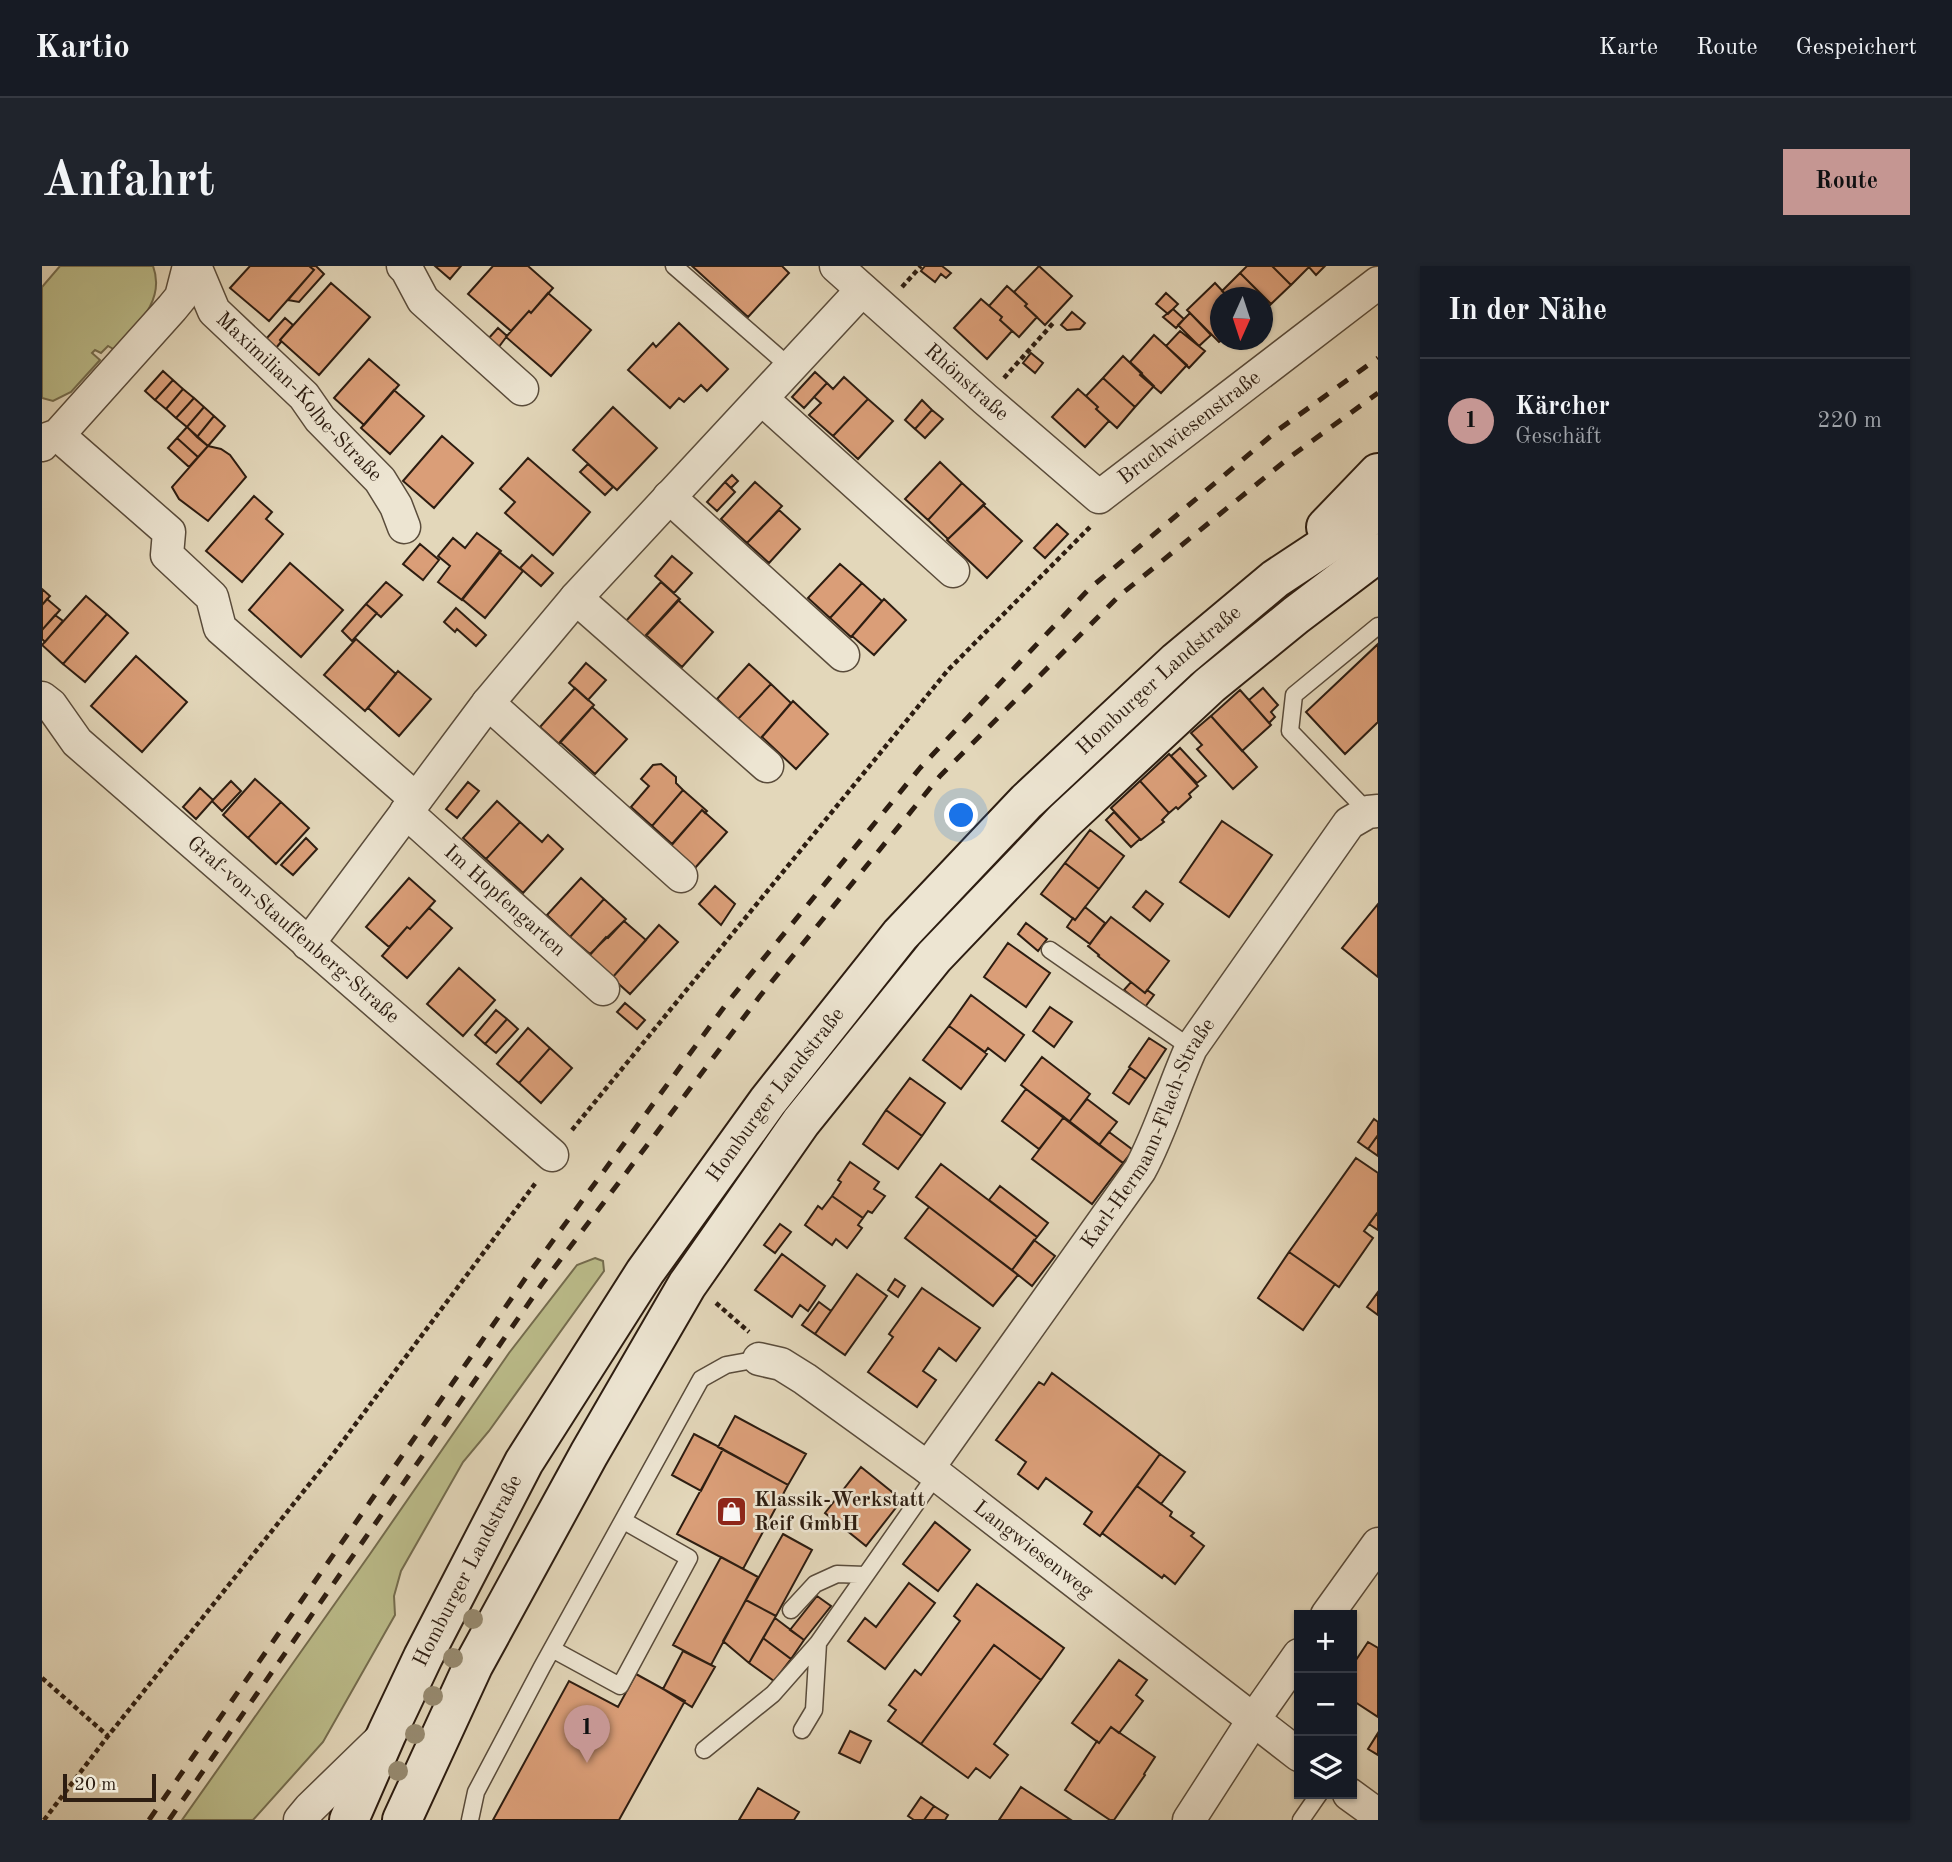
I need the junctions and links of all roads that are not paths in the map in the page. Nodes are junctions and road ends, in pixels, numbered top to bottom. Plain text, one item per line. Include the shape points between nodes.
1 (189, 266) edge
2 (195, 266) edge
3 (402, 266) edge
4 (674, 266) edge
5 (836, 266) edge
6 (1378, 283) edge
7 (862, 290) junction
8 (791, 368) junction
9 (522, 389) dead end
10 (762, 399) junction
11 (50, 440) edge
12 (1378, 473) edge
13 (669, 497) junction
14 (1099, 497) joint
15 (1378, 512) edge
16 (404, 527) dead end
17 (1378, 554) edge
18 (1378, 570) edge
19 (954, 571) dead end
20 (1275, 579) junction
21 (576, 598) junction
22 (1296, 615) junction
23 (1378, 626) edge
24 (843, 655) dead end
25 (42, 698) edge
26 (488, 704) junction
27 (767, 765) dead end
28 (411, 805) junction
29 (1373, 812) edge
30 (681, 876) dead end
31 (308, 944) junction
32 (1050, 950) dead end
33 (603, 989) dead end
34 (1191, 1048) junction
35 (552, 1155) road end
36 (759, 1359) joint
37 (932, 1471) junction
38 (627, 1515) junction
39 (1378, 1544) edge
40 (865, 1575) junction
41 (792, 1610) dead end
42 (1331, 1610) edge
43 (818, 1643) junction
44 (552, 1649) junction
45 (1294, 1662) edge
46 (1254, 1719) junction
47 (802, 1730) dead end
48 (387, 1733) junction
49 (704, 1750) dead end
50 (1294, 1751) edge
51 (1316, 1799) edge
52 (1356, 1799) edge
53 (1378, 1815) edge
54 (407, 1816) edge
55 (300, 1820) edge
56 (349, 1820) edge
57 (470, 1820) edge
58 (1189, 1820) edge
59 (1301, 1820) edge

1 - 11 street via 181,296 172,308
2 - 16 street, Maximilian-Kolbe-Straße via 214,311 304,396 320,419 380,480
3 - 9 street via 423,300
4 - 8 lane
5 - 7 street, Rhönstraße
6 - 14 street, Bruchwiesenstraße
7 - 8 street
7 - 14 street, Rhönstraße
8 - 10 street
10 - 13 street
10 - 19 street
11 - 28 street, Im Hopfengarten via 169,532 167,555 212,597 219,628
12 - 20 main road
13 - 21 street
13 - 24 street
15 - 20 main road, Homburger Landstraße
17 - 22 main road, Homburger Landstraße
18 - 22 main road
20 - 48 main road, Homburger Landstraße via 1177,661 1027,801 900,935 768,1101 645,1272 524,1462
21 - 26 street
21 - 27 street
22 - 54 main road, Homburger Landstraße via 1210,685 1064,821 934,957 800,1122 687,1285 589,1454 473,1666
23 - 29 lane via 1294,695 1290,730
25 - 31 street, Graf-von-Stauffenberg-Straße via 76,742
26 - 28 street
26 - 30 street
28 - 31 street
28 - 33 street, Im Hopfengarten
29 - 34 street, Karl-Hermann-Flach-Straße via 1349,823
31 - 35 street, Graf-von-Stauffenberg-Straße
32 - 34 lane
34 - 37 street, Karl-Hermann-Flach-Straße via 1140,1170
36 - 37 street, Langwiesenweg via 781,1364 805,1379
36 - 38 lane via 726,1365 701,1379
37 - 40 lane
37 - 46 street, Langwiesenweg
38 - 44 lane
38 - 44 lane via 689,1558 620,1686
39 - 42 street
40 - 41 lane via 837,1574 815,1584
40 - 43 lane
43 - 47 lane via 814,1710
43 - 49 lane via 773,1694
44 - 57 lane via 475,1792
45 - 46 street
46 - 50 street, Langwiesenweg
46 - 58 street
48 - 55 street
48 - 56 main road, Homburger Landstraße
51 - 59 lane
52 - 53 street

